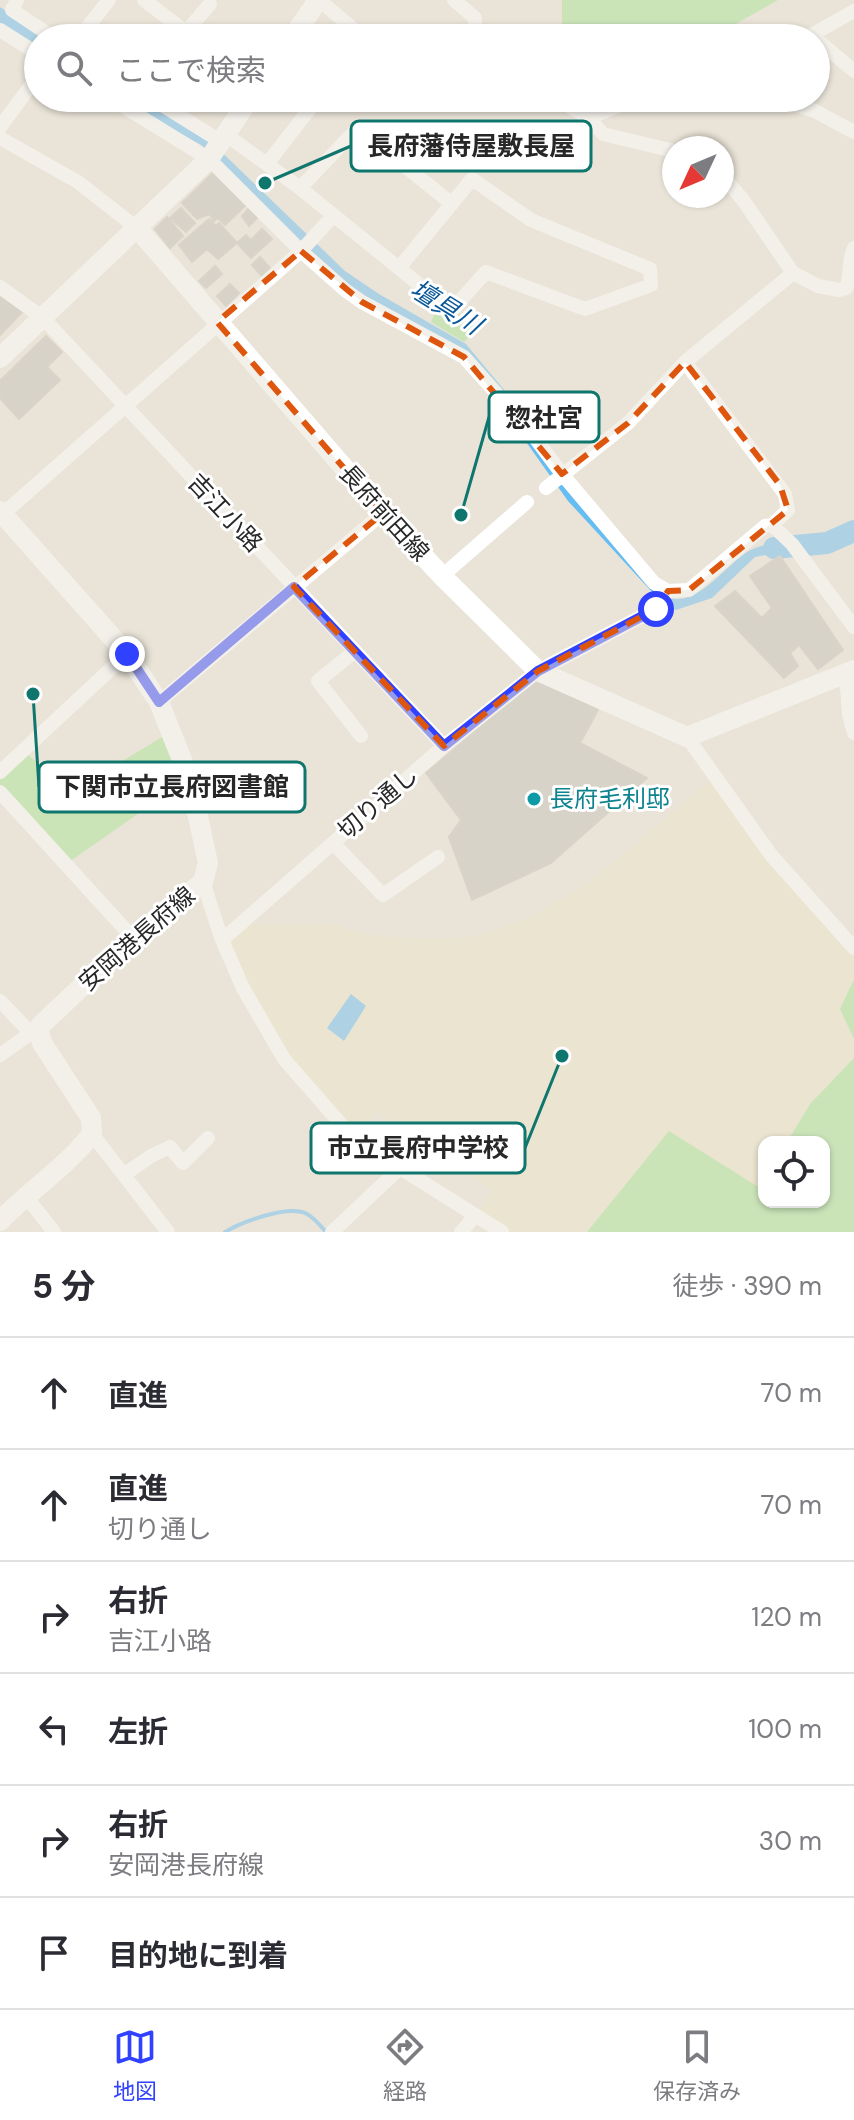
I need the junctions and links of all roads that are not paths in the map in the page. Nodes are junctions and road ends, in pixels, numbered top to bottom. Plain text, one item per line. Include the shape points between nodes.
1 (17, 0) edge
2 (109, 0) edge
3 (144, 0) edge
4 (319, 0) edge
5 (454, 0) edge
6 (210, 4) dead end
7 (854, 11) edge
8 (33, 24) edge
9 (90, 24) edge
10 (176, 24) edge
11 (193, 24) edge
12 (302, 24) edge
13 (347, 24) edge
14 (475, 24) edge
15 (830, 26) edge
16 (0, 30) edge
17 (24, 45) edge
18 (830, 52) edge
19 (854, 71) edge
20 (24, 95) edge
21 (140, 112) edge
22 (170, 112) edge
23 (240, 112) edge
24 (307, 112) edge
25 (579, 112) edge
26 (603, 112) edge
27 (817, 112) edge
28 (589, 118) junction
29 (0, 127) edge
30 (854, 132) edge
31 (0, 138) edge
32 (216, 147) junction
33 (662, 148) edge
34 (267, 164) junction
35 (300, 188) junction
36 (734, 189) edge
37 (452, 204) junction
38 (333, 216) junction
39 (138, 229) junction
40 (306, 246) junction
41 (854, 248) edge
42 (399, 268) junction
43 (793, 273) junction
44 (0, 287) edge
45 (43, 318) junction
46 (217, 322) junction
47 (0, 358) edge
48 (685, 362) junction
49 (123, 405) junction
50 (555, 481) junction
51 (527, 502) dead end
52 (2, 513) edge
53 (383, 513) junction
54 (772, 525) junction
55 (442, 576) junction
56 (294, 587) junction
57 (668, 591) junction
58 (854, 627) edge
59 (355, 651) junction
60 (127, 654) junction
61 (538, 671) junction
62 (850, 672) edge
63 (159, 702) junction
64 (854, 733) edge
65 (361, 736) dead end
66 (687, 737) junction
67 (444, 746) junction
68 (0, 772) edge
69 (0, 792) edge
70 (333, 843) junction
71 (438, 857) dead end
72 (203, 882) junction
73 (133, 938) junction
74 (222, 940) junction
75 (854, 948) edge
76 (0, 1001) edge
77 (35, 1032) junction
78 (0, 1055) edge
79 (92, 1134) junction
80 (208, 1138) dead end
81 (399, 1169) junction
82 (125, 1174) junction
83 (25, 1195) junction
84 (475, 1216) junction
85 (0, 1221) edge
86 (162, 1230) edge
87 (54, 1232) edge
88 (332, 1232) edge
89 (461, 1232) edge
90 (502, 1232) edge

1 - 8 street via 12,10
2 - 9 street
3 - 10 street
4 - 12 main road
4 - 13 street
5 - 14 street
6 - 11 street
7 - 15 street
16 - 17 street
18 - 19 street
20 - 29 street
21 - 32 street
22 - 32 street
23 - 32 main road
24 - 34 street
25 - 28 street
26 - 28 street
27 - 30 street
28 - 33 street via 603,134
31 - 39 street via 78,182
32 - 34 street
32 - 39 main road
32 - 40 street
34 - 35 street
35 - 37 street via 358,128
35 - 38 street
36 - 43 street
37 - 42 street
37 - 42 street via 472,179 531,220 650,269 651,285 585,309 486,272 448,308
38 - 40 street
38 - 42 street
39 - 45 main road
39 - 46 main road, 長府前田線
40 - 46 street
40 - 50 street via 362,302 464,357 524,425
41 - 43 street via 846,288 818,286
43 - 48 street
44 - 45 street, 吉江小路
45 - 47 main road
45 - 49 street, 吉江小路
46 - 49 street
46 - 53 main road, 長府前田線
48 - 50 street via 628,423
48 - 54 street via 785,494 788,510
49 - 52 street
49 - 56 street, 吉江小路
50 - 57 street via 654,583
51 - 55 street
52 - 60 main road, 安岡港長府線
53 - 55 main road, 長府前田線
53 - 56 street
54 - 57 street via 689,590
54 - 58 street
55 - 61 main road, 長府前田線
56 - 59 street, 吉江小路
56 - 63 street
57 - 61 street, 切り通し via 656,609
59 - 65 street via 318,681
59 - 67 street, 吉江小路
60 - 63 main road, 安岡港長府線
60 - 68 street
61 - 66 main road, 長府前田線
61 - 67 street, 切り通し
62 - 64 street
62 - 66 main road
63 - 72 main road, 安岡港長府線 via 190,780 203,832 208,863
66 - 75 street via 771,855
67 - 70 street, 切り通し
69 - 73 street
70 - 71 street via 383,895
70 - 74 street, 切り通し
72 - 73 main road, 安岡港長府線
72 - 74 street
73 - 77 main road, 安岡港長府線
74 - 81 street via 284,1059 354,1139
76 - 77 street
77 - 78 street
77 - 79 main road via 91,1118
79 - 82 street
79 - 83 main road
80 - 82 street via 183,1163 170,1147
81 - 84 street
81 - 88 street
82 - 86 street
83 - 85 main road
83 - 87 street
84 - 89 street
84 - 90 street

